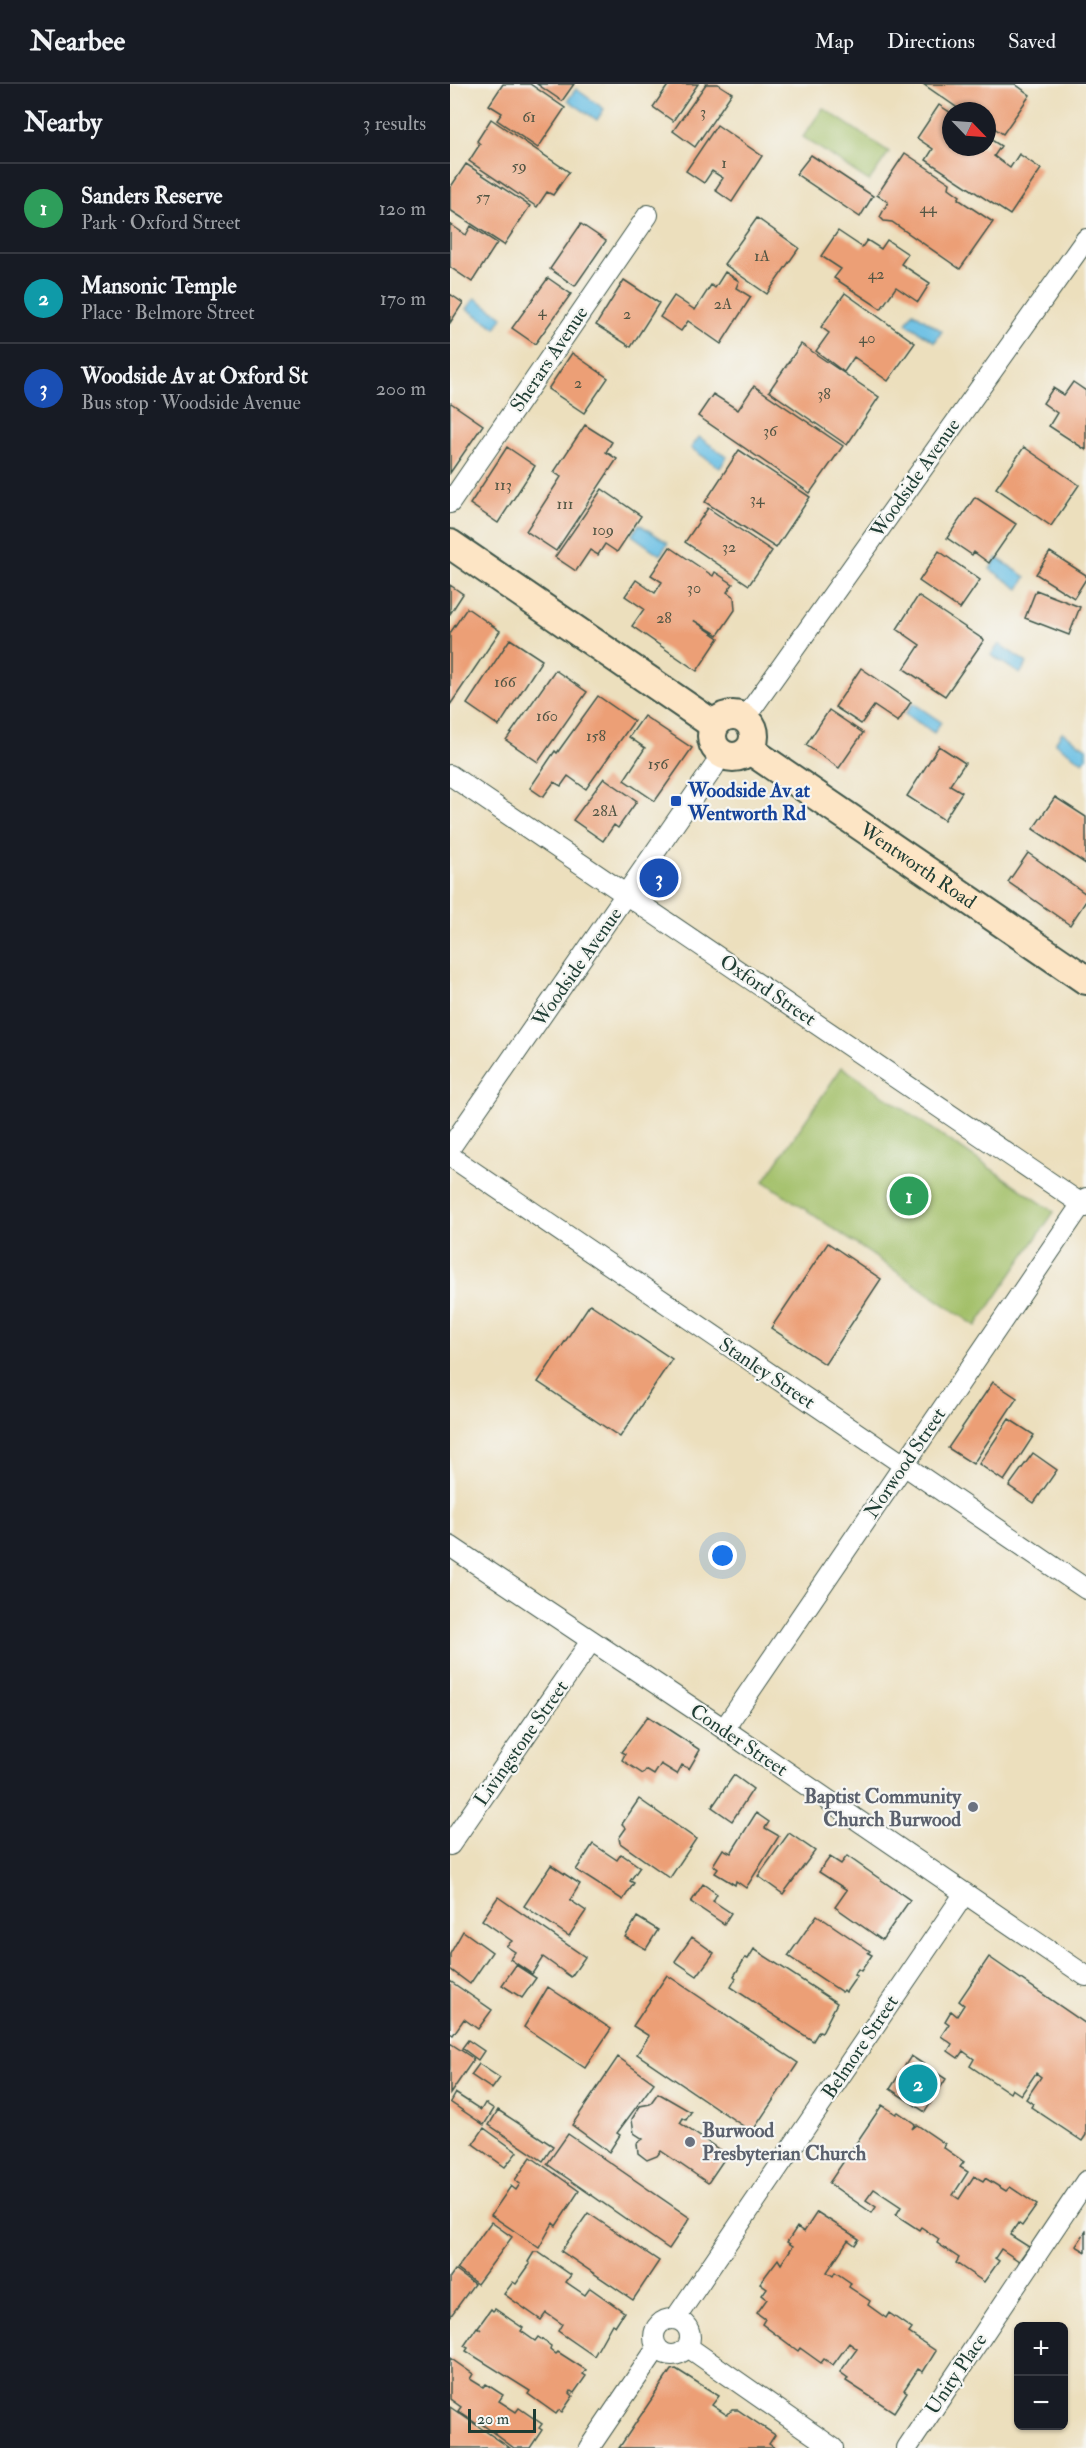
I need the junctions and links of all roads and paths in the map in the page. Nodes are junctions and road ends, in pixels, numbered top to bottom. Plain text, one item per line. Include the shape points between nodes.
1 (648, 214) dead end
2 (1086, 239) edge
3 (450, 503) edge
4 (450, 544) edge
5 (745, 718) junction
6 (714, 725) junction
7 (750, 750) junction
8 (720, 754) junction
9 (450, 775) edge
10 (627, 895) junction
11 (1086, 980) edge
12 (450, 1148) edge
13 (450, 1156) edge
14 (1085, 1203) edge
15 (904, 1467) junction
16 (450, 1546) edge
17 (1086, 1589) edge
18 (591, 1641) junction
19 (724, 1729) junction
20 (450, 1845) edge
21 (965, 1893) junction
22 (1086, 1976) edge
23 (1086, 2181) edge
24 (675, 2319) junction
25 (688, 2347) junction
26 (657, 2348) junction
27 (589, 2448) edge
28 (833, 2448) edge
29 (907, 2448) edge

1 - 3 street, Sherars Avenue
2 - 5 street, Woodside Avenue
4 - 6 street
5 - 6 street via 731,714
5 - 7 street via 754,729
6 - 8 street via 713,744
7 - 8 street via 732,758
7 - 11 street, Wentworth Road
8 - 10 street, Woodside Avenue
9 - 10 street, Oxford Street
10 - 12 street, Woodside Avenue
10 - 14 street, Oxford Street
13 - 15 street, Stanley Street
14 - 15 street, Norwood Street
15 - 17 street, Stanley Street
15 - 19 street, Norwood Street
16 - 18 street, Conder Street
18 - 19 street, Conder Street
18 - 20 street, Livingstone Street
19 - 21 street, Conder Street
21 - 22 street, Conder Street
21 - 24 street, Belmore Street
23 - 29 street, Unity Place
24 - 25 street via 689,2330
24 - 26 street via 663,2321 655,2331
25 - 26 street via 673,2355
25 - 28 street
26 - 27 street

